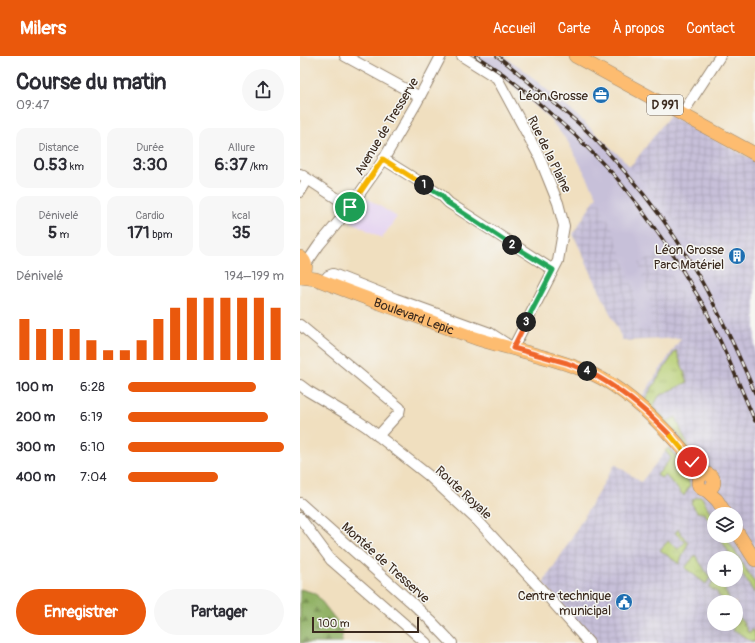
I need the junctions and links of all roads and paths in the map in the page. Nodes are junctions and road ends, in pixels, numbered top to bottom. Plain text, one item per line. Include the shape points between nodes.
1 (344, 56) edge
2 (441, 56) edge
3 (462, 56) edge
4 (575, 56) edge
5 (587, 56) edge
6 (720, 56) edge
7 (620, 77) junction
8 (420, 97) junction
9 (684, 112) junction
10 (755, 146) edge
11 (755, 154) edge
12 (383, 159) junction
13 (304, 177) edge
14 (300, 192) edge
15 (350, 207) junction
16 (302, 266) edge
17 (553, 270) junction
18 (300, 325) edge
19 (513, 348) junction
20 (300, 385) edge
21 (378, 436) junction
22 (300, 503) edge
23 (722, 507) edge
24 (300, 518) edge
25 (743, 541) edge
26 (755, 560) edge
27 (426, 643) edge
28 (452, 643) edge
29 (589, 643) edge

1 - 8 street
2 - 8 street, Avenue de Tresserve
3 - 17 street, Rue de la Plaine via 497,78 539,156 558,203 564,226 558,261
4 - 7 main road, D 991
5 - 7 main road, D 991
6 - 9 street
7 - 9 main road, D 991
8 - 12 street, Avenue de Tresserve
9 - 10 main road, D 991
9 - 11 main road, D 991
12 - 15 street, Avenue de Tresserve
12 - 17 street
13 - 14 street
13 - 15 street
15 - 16 street, Avenue de Tresserve
16 - 19 main road, Boulevard Lepic via 324,279 478,338
17 - 19 street, Rue de la Plaine
18 - 21 street via 400,408 399,413
19 - 23 main road, Boulevard Lepic via 589,372 634,401 679,444
20 - 21 street, Route Royale
21 - 29 street, Route Royale via 424,472 478,521
22 - 28 street, Montée de Tresserve via 432,621
24 - 27 street via 331,560
25 - 26 main road

